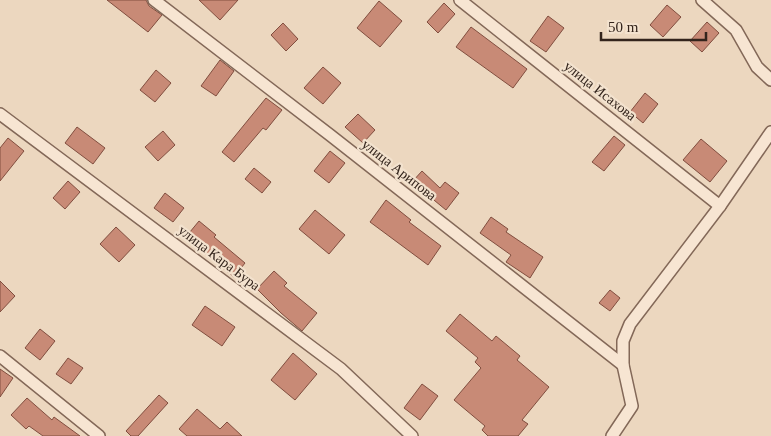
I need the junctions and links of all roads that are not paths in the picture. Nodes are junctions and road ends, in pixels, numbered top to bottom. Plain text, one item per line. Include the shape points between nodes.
1 (154, 0) edge
2 (460, 0) edge
3 (702, 0) edge
4 (771, 80) edge
5 (0, 114) edge
6 (771, 132) edge
7 (720, 206) junction
8 (0, 356) edge
9 (624, 365) junction
10 (99, 436) edge
11 (412, 436) edge
12 (612, 436) edge

1 - 9 street, улица Арипова
2 - 7 street, улица Исахова
3 - 4 street via 736,30 757,66
5 - 11 street, улица Кара Бура via 341,369
6 - 7 street
7 - 9 street via 630,324 623,341
8 - 10 street
9 - 12 street via 632,406

